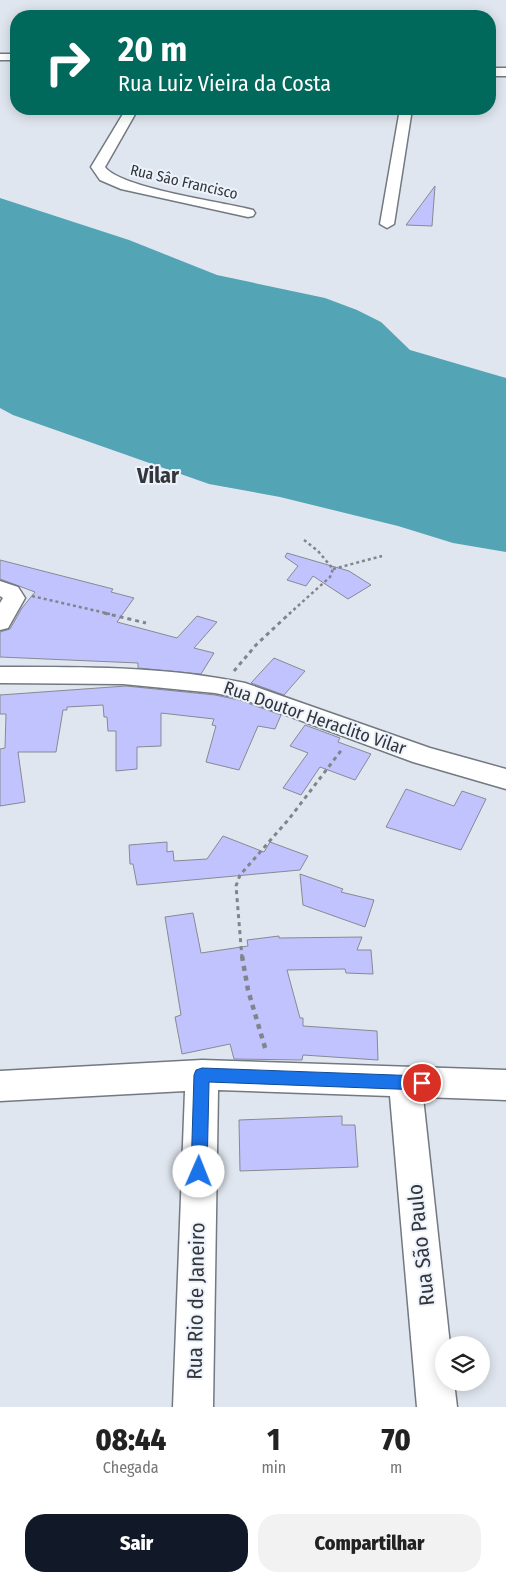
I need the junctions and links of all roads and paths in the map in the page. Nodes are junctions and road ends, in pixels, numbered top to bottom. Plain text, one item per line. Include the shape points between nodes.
1 (128, 115) edge
2 (405, 115) edge
3 (248, 213) dead end
4 (387, 224) dead end
5 (304, 540) dead end
6 (382, 556) dead end
7 (333, 569) junction
8 (5, 590) edge
9 (0, 623) edge
10 (146, 623) dead end
11 (0, 675) edge
12 (224, 686) junction
13 (355, 732) junction
14 (506, 778) edge
15 (202, 1075) junction
16 (273, 1079) junction
17 (404, 1083) junction
18 (506, 1085) edge
19 (0, 1086) edge
20 (193, 1407) edge
21 (438, 1407) edge

1 - 3 street, Rua Sâo Francisco via 98,167 105,177 140,190
2 - 4 street
5 - 7 path
6 - 7 path
7 - 12 path via 320,587 242,660
8 - 9 street via 13,601
8 - 10 path
11 - 12 street, Rua Doutor Heraclito Vilar via 163,678
12 - 13 street, Rua Doutor Heraclito Vilar
13 - 14 street, Rua Doutor Heraclito Vilar
13 - 16 path via 289,819 240,875 236,886 239,939 248,990
15 - 16 street
15 - 19 street
15 - 20 street, Rua Rio de Janeiro
16 - 17 street
17 - 18 street
17 - 21 street, Rua São Paulo

